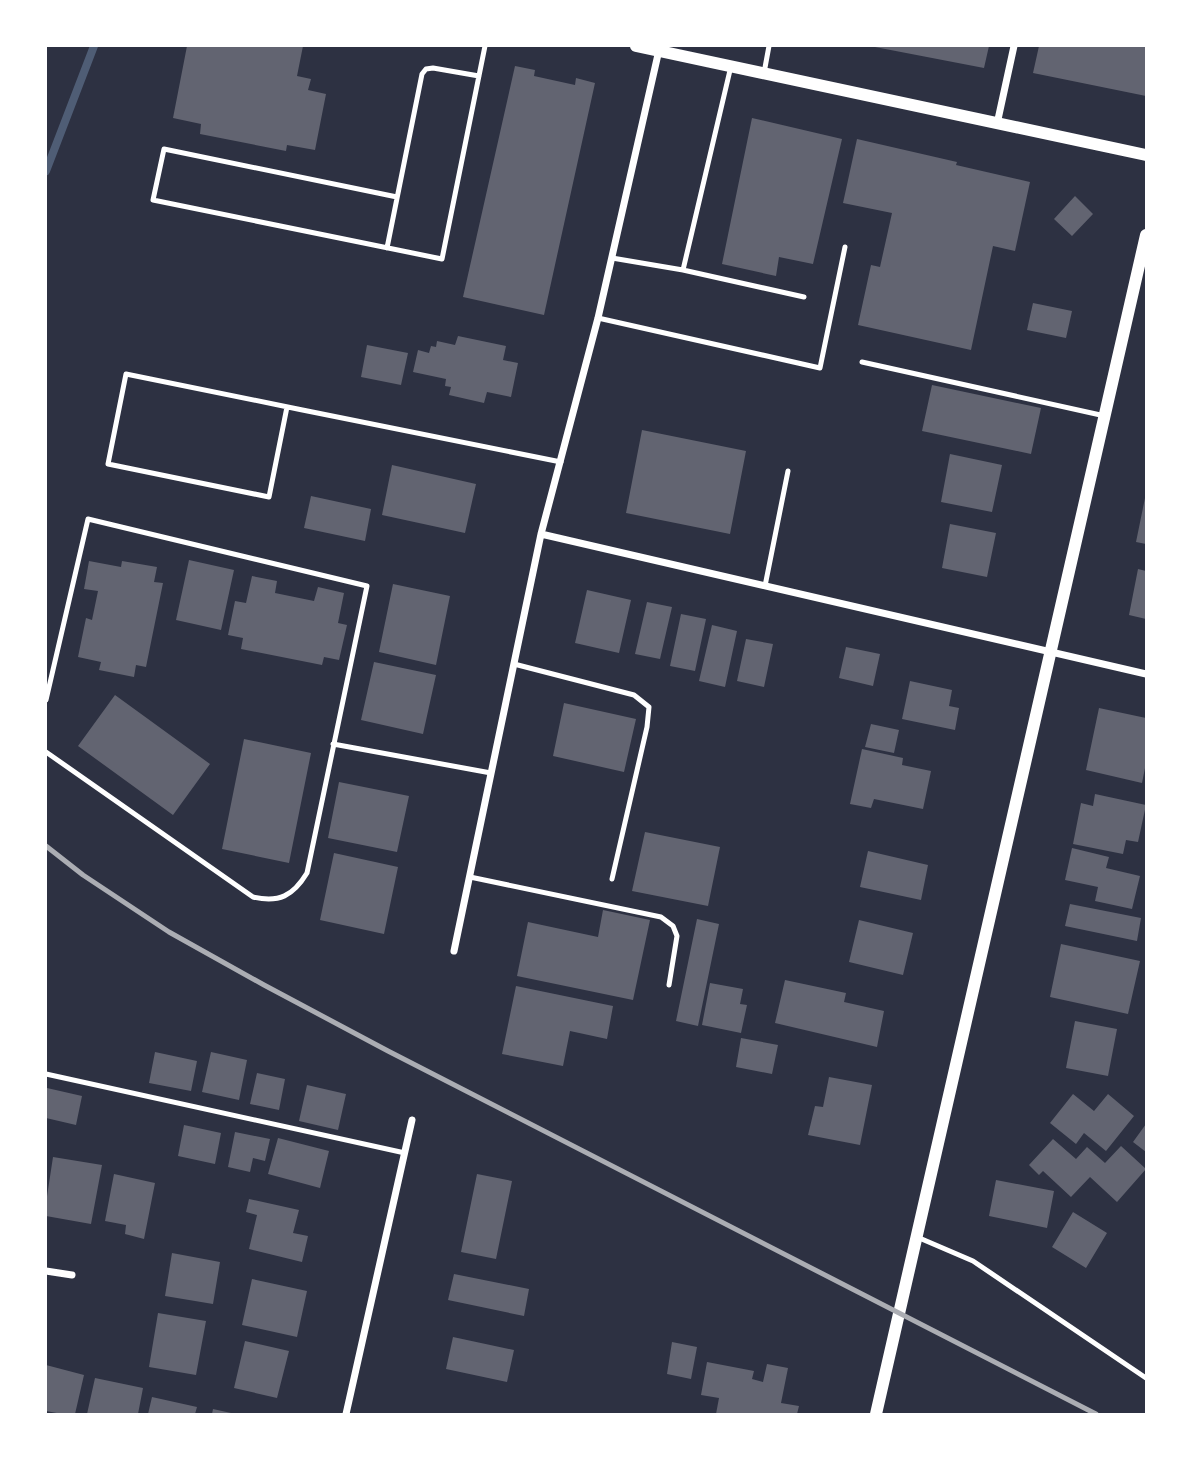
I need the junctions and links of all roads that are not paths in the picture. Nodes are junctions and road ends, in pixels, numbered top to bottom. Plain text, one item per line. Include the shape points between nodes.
1 (485, 46) edge
2 (636, 46) edge
3 (769, 46) edge
4 (1014, 46) edge
5 (659, 50) junction
6 (731, 66) junction
7 (764, 73) junction
8 (479, 76) junction
9 (997, 124) junction
10 (1146, 155) edge
11 (397, 197) junction
12 (1146, 234) edge
13 (845, 247) dead end
14 (387, 248) junction
15 (611, 258) junction
16 (683, 270) junction
17 (804, 297) dead end
18 (598, 318) junction
19 (862, 362) dead end
20 (287, 407) junction
21 (1105, 415) junction
22 (561, 462) junction
23 (788, 471) dead end
24 (541, 534) junction
25 (765, 586) junction
26 (1050, 653) junction
27 (514, 664) junction
28 (1146, 674) edge
29 (46, 700) edge
30 (333, 744) junction
31 (46, 752) edge
32 (491, 774) junction
33 (470, 877) junction
34 (612, 879) dead end
35 (454, 951) dead end
36 (669, 985) dead end
37 (46, 1074) edge
38 (412, 1120) dead end
39 (405, 1153) junction
40 (917, 1237) junction
41 (46, 1271) edge
42 (72, 1275) dead end
43 (1146, 1378) edge
44 (346, 1415) edge
45 (876, 1415) edge

1 - 8 lane
2 - 5 street
3 - 7 lane
4 - 9 street
5 - 6 street
5 - 15 street
6 - 7 street
6 - 16 lane
7 - 9 street
8 - 11 lane via 433,68 422,74
8 - 14 lane via 442,259
9 - 10 street
11 - 14 lane
11 - 14 lane via 163,149 153,200
12 - 21 street
13 - 18 lane via 820,368
15 - 16 lane
15 - 18 street
16 - 17 lane
18 - 22 street
19 - 21 lane
20 - 20 lane via 126,374 108,464 269,497
20 - 22 lane
21 - 26 street
22 - 24 street
23 - 25 lane
24 - 25 street
24 - 27 street
25 - 26 street
26 - 28 street
26 - 40 street
27 - 32 street
27 - 34 lane via 634,695 649,707
29 - 30 lane via 88,519 367,586
30 - 31 lane via 307,873 291,893 266,900 242,891
30 - 32 lane
32 - 33 street
33 - 35 street
33 - 36 lane via 661,917 677,936
37 - 39 lane
38 - 39 street
39 - 44 street
40 - 43 lane via 972,1261
40 - 45 street
41 - 42 street

